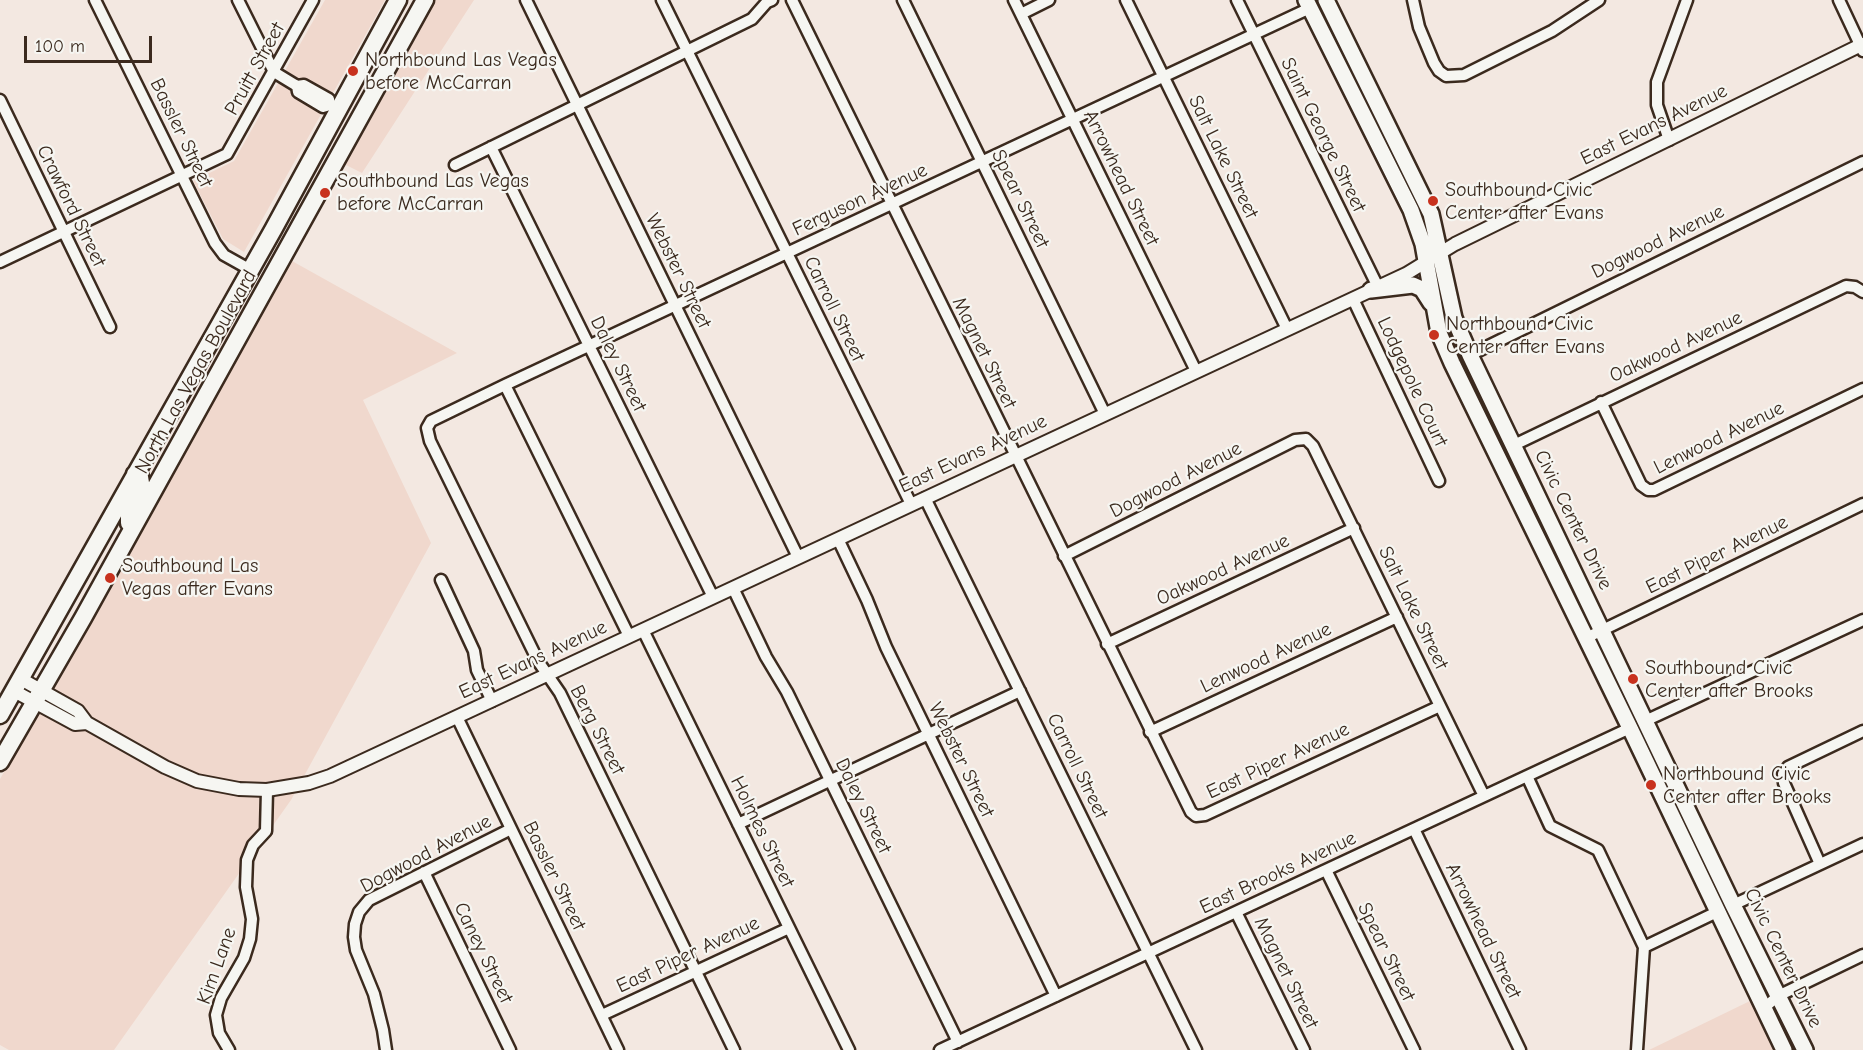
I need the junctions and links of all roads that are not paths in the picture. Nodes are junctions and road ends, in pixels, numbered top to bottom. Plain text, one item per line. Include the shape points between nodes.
1 (95, 0) edge
2 (238, 0) edge
3 (313, 0) edge
4 (398, 0) edge
5 (425, 0) edge
6 (525, 0) edge
7 (662, 0) edge
8 (772, 0) edge
9 (792, 0) edge
10 (903, 0) edge
11 (1014, 0) edge
12 (1049, 0) edge
13 (1126, 0) edge
14 (1237, 0) edge
15 (1327, 0) edge
16 (1413, 0) edge
17 (1599, 0) edge
18 (1687, 0) edge
19 (1839, 0) edge
20 (1312, 3) edge
21 (1021, 14) junction
22 (1254, 34) junction
23 (1862, 47) edge
24 (687, 51) junction
25 (1352, 52) junction
26 (274, 72) junction
27 (1164, 77) junction
28 (0, 100) edge
29 (576, 105) junction
30 (333, 107) junction
31 (1073, 120) junction
32 (1670, 140) junction
33 (491, 147) junction
34 (337, 160) junction
35 (982, 162) junction
36 (1863, 162) edge
37 (454, 165) dead end
38 (181, 176) junction
39 (892, 205) junction
40 (277, 222) junction
41 (64, 232) junction
42 (1441, 253) junction
43 (787, 254) junction
44 (0, 262) edge
45 (1426, 262) junction
46 (249, 269) junction
47 (272, 278) junction
48 (1374, 288) junction
49 (1859, 290) edge
50 (1353, 299) junction
51 (675, 306) junction
52 (1436, 314) junction
53 (248, 320) junction
54 (110, 327) dead end
55 (1287, 329) junction
56 (589, 346) junction
57 (1470, 355) junction
58 (1196, 371) junction
59 (505, 386) junction
60 (1863, 389) edge
61 (1601, 402) junction
62 (1106, 414) junction
63 (1479, 420) junction
64 (162, 425) junction
65 (427, 428) joint
66 (1306, 439) joint
67 (1514, 445) junction
68 (1015, 456) junction
69 (135, 474) junction
70 (161, 477) junction
71 (1439, 481) dead end
72 (925, 498) junction
73 (911, 504) junction
74 (1863, 504) edge
75 (1354, 528) junction
76 (128, 536) junction
77 (838, 539) junction
78 (1064, 556) junction
79 (798, 557) junction
80 (441, 580) dead end
81 (733, 588) junction
82 (713, 597) junction
83 (1397, 617) junction
84 (1863, 620) edge
85 (643, 630) junction
86 (1602, 630) junction
87 (629, 636) junction
88 (1586, 638) junction
89 (1107, 644) junction
90 (547, 675) junction
91 (17, 685) junction
92 (1020, 692) junction
93 (39, 696) junction
94 (492, 701) junction
95 (1617, 703) junction
96 (1440, 706) junction
97 (0, 715) edge
98 (457, 717) junction
99 (1645, 721) junction
100 (1630, 728) junction
101 (1863, 731) edge
102 (1150, 732) junction
103 (928, 734) junction
104 (0, 762) edge
105 (1668, 769) junction
106 (1527, 776) junction
107 (830, 780) junction
108 (267, 790) junction
109 (1484, 796) junction
110 (1196, 816) joint
111 (738, 824) junction
112 (511, 829) junction
113 (1414, 829) junction
114 (1863, 844) edge
115 (1693, 861) junction
116 (1820, 864) junction
117 (1326, 870) junction
118 (424, 872) junction
119 (1733, 905) junction
120 (1236, 912) junction
121 (1718, 912) junction
122 (789, 928) junction
123 (1644, 947) junction
124 (1755, 949) junction
125 (1148, 953) junction
126 (1863, 955) edge
127 (696, 971) junction
128 (1056, 996) junction
129 (1778, 996) junction
130 (1764, 1008) junction
131 (602, 1016) junction
132 (958, 1042) junction
133 (1192, 1049) edge
134 (229, 1050) edge
135 (386, 1050) edge
136 (510, 1050) edge
137 (618, 1050) edge
138 (734, 1050) edge
139 (849, 1050) edge
140 (940, 1050) edge
141 (1304, 1050) edge
142 (1414, 1050) edge
143 (1520, 1050) edge
144 (1637, 1050) edge
145 (1784, 1050) edge
146 (1805, 1050) edge

1 - 38 street, Bassler Street
2 - 26 street
3 - 26 street, Pruitt Street
4 - 30 main road, North Las Vegas Boulevard
5 - 34 main road, North Las Vegas Boulevard
6 - 29 street, Webster Street
7 - 24 street, Carroll Street
8 - 24 street via 752,19
9 - 39 street, Magnet Street
10 - 35 street, Spear Street
11 - 21 street, Arrowhead Street
12 - 21 street
13 - 27 street, Salt Lake Street
14 - 22 street, Saint George Street
15 - 20 main road
15 - 25 main road, Civic Center Drive
16 - 17 street via 1434,63 1446,76 1464,75 1552,31
18 - 32 street via 1657,81 1657,105
19 - 23 street
20 - 22 street, Ferguson Avenue
20 - 25 main road
20 - 45 main road, Civic Center Drive via 1411,210
21 - 31 street, Arrowhead Street
22 - 27 street, Ferguson Avenue
22 - 48 street, Saint George Street
23 - 32 street, East Evans Avenue
24 - 29 street
24 - 43 street, Carroll Street
25 - 42 main road, Civic Center Drive via 1422,192
26 - 30 street via 323,107
26 - 38 street, Pruitt Street via 227,154
27 - 31 street, Ferguson Avenue
27 - 55 street, Salt Lake Street
28 - 41 street, Crawford Street
29 - 33 street
29 - 51 street, Webster Street
30 - 34 main road via 343,122 336,143
30 - 40 main road, North Las Vegas Boulevard
31 - 35 street, Ferguson Avenue
31 - 58 street, Arrowhead Street
32 - 42 street, East Evans Avenue
33 - 37 street
33 - 56 street, Daley Street
34 - 47 main road, North Las Vegas Boulevard
35 - 39 street, Ferguson Avenue
35 - 62 street, Spear Street
36 - 57 street, Dogwood Avenue
38 - 41 street
38 - 46 street, Bassler Street via 215,243 224,255
39 - 43 street, Ferguson Avenue
39 - 68 street, Magnet Street
40 - 46 main road, North Las Vegas Boulevard
40 - 47 main road via 278,233 265,265
41 - 44 street
41 - 54 street, Crawford Street
42 - 45 street, East Evans Avenue
42 - 57 main road, Civic Center Drive via 1454,318
43 - 51 street, Ferguson Avenue
43 - 73 street, Carroll Street
45 - 48 street, East Evans Avenue
45 - 52 main road, Civic Center Drive
46 - 53 main road via 254,284 244,307
46 - 64 main road, North Las Vegas Boulevard
47 - 53 main road, North Las Vegas Boulevard
48 - 50 street, East Evans Avenue
48 - 52 main road via 1418,286
49 - 61 street, Oakwood Avenue via 1846,286
50 - 55 street, East Evans Avenue
50 - 71 street, Lodgepole Court
51 - 56 street, Ferguson Avenue
51 - 79 street, Webster Street
52 - 63 main road, Civic Center Drive via 1439,333
53 - 70 main road, North Las Vegas Boulevard
55 - 58 street, East Evans Avenue
56 - 59 street, Ferguson Avenue
56 - 82 street, Daley Street
57 - 67 main road, Civic Center Drive
58 - 62 street, East Evans Avenue
59 - 65 street, Ferguson Avenue via 431,421
59 - 87 street
60 - 61 street, Lenwood Avenue via 1654,490 1641,486
61 - 67 street, Oakwood Avenue
62 - 68 street, East Evans Avenue
63 - 67 main road via 1502,444
63 - 88 main road, Civic Center Drive
64 - 69 main road, North Las Vegas Boulevard
64 - 70 main road via 163,442 153,465
65 - 90 street, Berg Street
66 - 75 street, Salt Lake Street
66 - 78 street, Dogwood Avenue via 1295,440
67 - 86 main road, Civic Center Drive
68 - 72 street, East Evans Avenue
68 - 78 street, Magnet Street
69 - 76 main road via 141,483 129,512
69 - 91 main road, North Las Vegas Boulevard
70 - 76 main road, North Las Vegas Boulevard
72 - 73 street, East Evans Avenue
72 - 92 street, Carroll Street
73 - 77 street, East Evans Avenue
74 - 86 street, East Piper Avenue
75 - 83 street, Salt Lake Street
75 - 89 street, Oakwood Avenue
76 - 93 main road, North Las Vegas Boulevard
77 - 79 street, East Evans Avenue
77 - 103 street, Webster Street
78 - 89 street, Magnet Street
79 - 81 street, East Evans Avenue
80 - 94 street
81 - 82 street, East Evans Avenue
81 - 107 street, Daley Street
82 - 85 street, East Evans Avenue
83 - 96 street, Salt Lake Street
83 - 102 street, Lenwood Avenue
84 - 99 street
85 - 87 street, East Evans Avenue
85 - 111 street, Holmes Street
86 - 88 street, East Piper Avenue
86 - 99 main road, Civic Center Drive
87 - 90 street, East Evans Avenue
88 - 95 main road, Civic Center Drive
89 - 102 street, Magnet Street
90 - 94 street, East Evans Avenue
90 - 127 street, Berg Street via 560,693
91 - 93 street, East Evans Avenue
91 - 97 main road, North Las Vegas Boulevard
92 - 103 street
92 - 125 street, Carroll Street
93 - 104 main road, North Las Vegas Boulevard
93 - 108 street, East Evans Avenue via 78,711 87,723 197,781
94 - 98 street, East Evans Avenue
95 - 99 main road via 1624,701 1635,720
95 - 100 main road, Civic Center Drive
96 - 109 street, Salt Lake Street
96 - 110 street, East Piper Avenue
98 - 108 street, East Evans Avenue via 330,776
98 - 112 street, Bassler Street
99 - 105 main road, Civic Center Drive
100 - 105 main road via 1644,737 1658,765
100 - 106 street, East Brooks Avenue
100 - 115 main road, Civic Center Drive
101 - 116 street via 1788,766 1783,774
102 - 110 street, Magnet Street
103 - 107 street
103 - 128 street, Webster Street
105 - 119 main road, Civic Center Drive
106 - 109 street, East Brooks Avenue
106 - 123 street via 1550,826 1598,850
107 - 111 street
107 - 132 street, Daley Street
108 - 134 street, Kim Lane via 266,831 253,845 248,860 250,939 216,1015 219,1033
109 - 113 street, East Brooks Avenue
111 - 122 street, Holmes Street
112 - 118 street, Dogwood Avenue
112 - 131 street, Bassler Street
113 - 117 street, East Brooks Avenue
113 - 143 street, Arrowhead Street
114 - 116 street
115 - 119 main road via 1723,902
115 - 121 main road, Civic Center Drive
116 - 119 street
117 - 120 street, East Brooks Avenue
117 - 142 street, Spear Street
118 - 135 street, Dogwood Avenue via 369,900 355,924 356,950 374,994
118 - 136 street, Caney Street
119 - 124 main road, Civic Center Drive
120 - 125 street, East Brooks Avenue
120 - 141 street, Magnet Street
121 - 123 street
121 - 124 main road via 1729,916
121 - 130 main road, Civic Center Drive
122 - 127 street, East Piper Avenue
122 - 139 street, Holmes Street
123 - 144 street
124 - 129 main road, Civic Center Drive
125 - 128 street, East Brooks Avenue
125 - 133 street, Carroll Street
126 - 129 street
127 - 131 street, East Piper Avenue
127 - 138 street, Berg Street
128 - 132 street, East Brooks Avenue
129 - 130 street
129 - 146 main road, Civic Center Drive
130 - 145 main road, Civic Center Drive
131 - 137 street, Bassler Street
132 - 140 street, East Brooks Avenue

